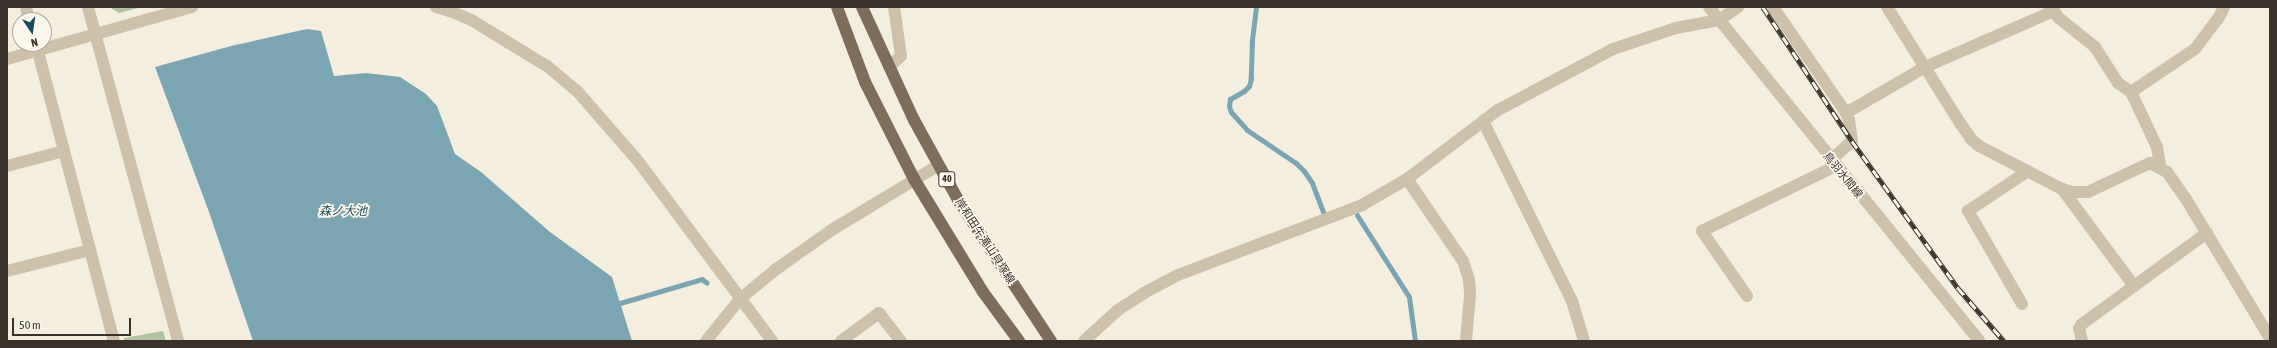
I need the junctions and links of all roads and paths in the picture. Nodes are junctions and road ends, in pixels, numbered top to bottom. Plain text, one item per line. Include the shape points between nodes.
1 (88, 7) edge
2 (192, 7) edge
3 (436, 7) edge
4 (837, 7) edge
5 (862, 7) edge
6 (894, 7) edge
7 (1709, 7) edge
8 (1738, 7) edge
9 (1773, 7) edge
10 (1887, 7) edge
11 (2224, 7) edge
12 (2052, 9) edge
13 (1719, 20) junction
14 (95, 35) junction
15 (52, 44) edge
16 (24, 52) edge
17 (38, 52) edge
18 (7, 59) edge
19 (889, 67) junction
20 (1925, 67) junction
21 (2131, 92) junction
22 (1846, 113) junction
23 (1483, 121) junction
24 (64, 151) junction
25 (1833, 163) junction
26 (938, 165) junction
27 (7, 166) edge
28 (2160, 166) junction
29 (2028, 170) junction
30 (914, 179) junction
31 (1407, 179) junction
32 (2062, 189) junction
33 (2207, 233) junction
34 (90, 250) junction
35 (7, 271) edge
36 (2134, 286) junction
37 (1747, 296) dead end
38 (740, 299) junction
39 (2022, 304) dead end
40 (2270, 338) edge
41 (110, 340) edge
42 (178, 341) edge
43 (706, 341) edge
44 (772, 341) edge
45 (841, 341) edge
46 (901, 341) edge
47 (1019, 341) edge
48 (1051, 341) edge
49 (1084, 341) edge
50 (1466, 341) edge
51 (1584, 341) edge
52 (1979, 341) edge
53 (2082, 341) edge

1 - 14 street
2 - 14 street
3 - 38 street via 450,10 473,21 510,43 548,66 578,92 638,161
4 - 30 main road via 865,82
5 - 19 main road, 岸和田牛滝山貝塚線 / 40
6 - 19 street via 901,56
7 - 13 street, 鳥羽水間線
8 - 13 street
9 - 22 street
10 - 20 street
11 - 21 street via 2195,50
12 - 20 street
12 - 21 street via 2095,47 2118,83
13 - 23 street via 1676,28 1613,49 1498,110
13 - 25 street, 鳥羽水間線
14 - 15 street
14 - 42 street
16 - 18 street
17 - 24 street
19 - 26 main road, 岸和田牛滝山貝塚線 / 40
20 - 22 street
20 - 29 street via 1971,139 1979,146
21 - 28 street via 2157,147
22 - 25 street via 1852,141
23 - 31 street
23 - 51 street via 1572,302
24 - 27 street
24 - 34 street
25 - 37 street via 1702,231
25 - 52 street, 鳥羽水間線
26 - 30 street
26 - 48 main road, 岸和田牛滝山貝塚線 / 40 via 960,203
28 - 32 street via 2150,163 2141,166 2088,192
28 - 33 street via 2167,172
29 - 32 street
29 - 39 street via 1968,211
30 - 38 street via 830,231 775,270
30 - 47 main road via 983,292
31 - 49 street via 1362,205 1178,276 1144,293 1118,310
31 - 50 street via 1463,261 1469,279 1470,295
32 - 36 street
33 - 36 street
33 - 40 street
34 - 35 street
34 - 41 street
36 - 53 street via 2082,324 2079,328
38 - 43 street
38 - 44 street
45 - 46 street via 879,313

